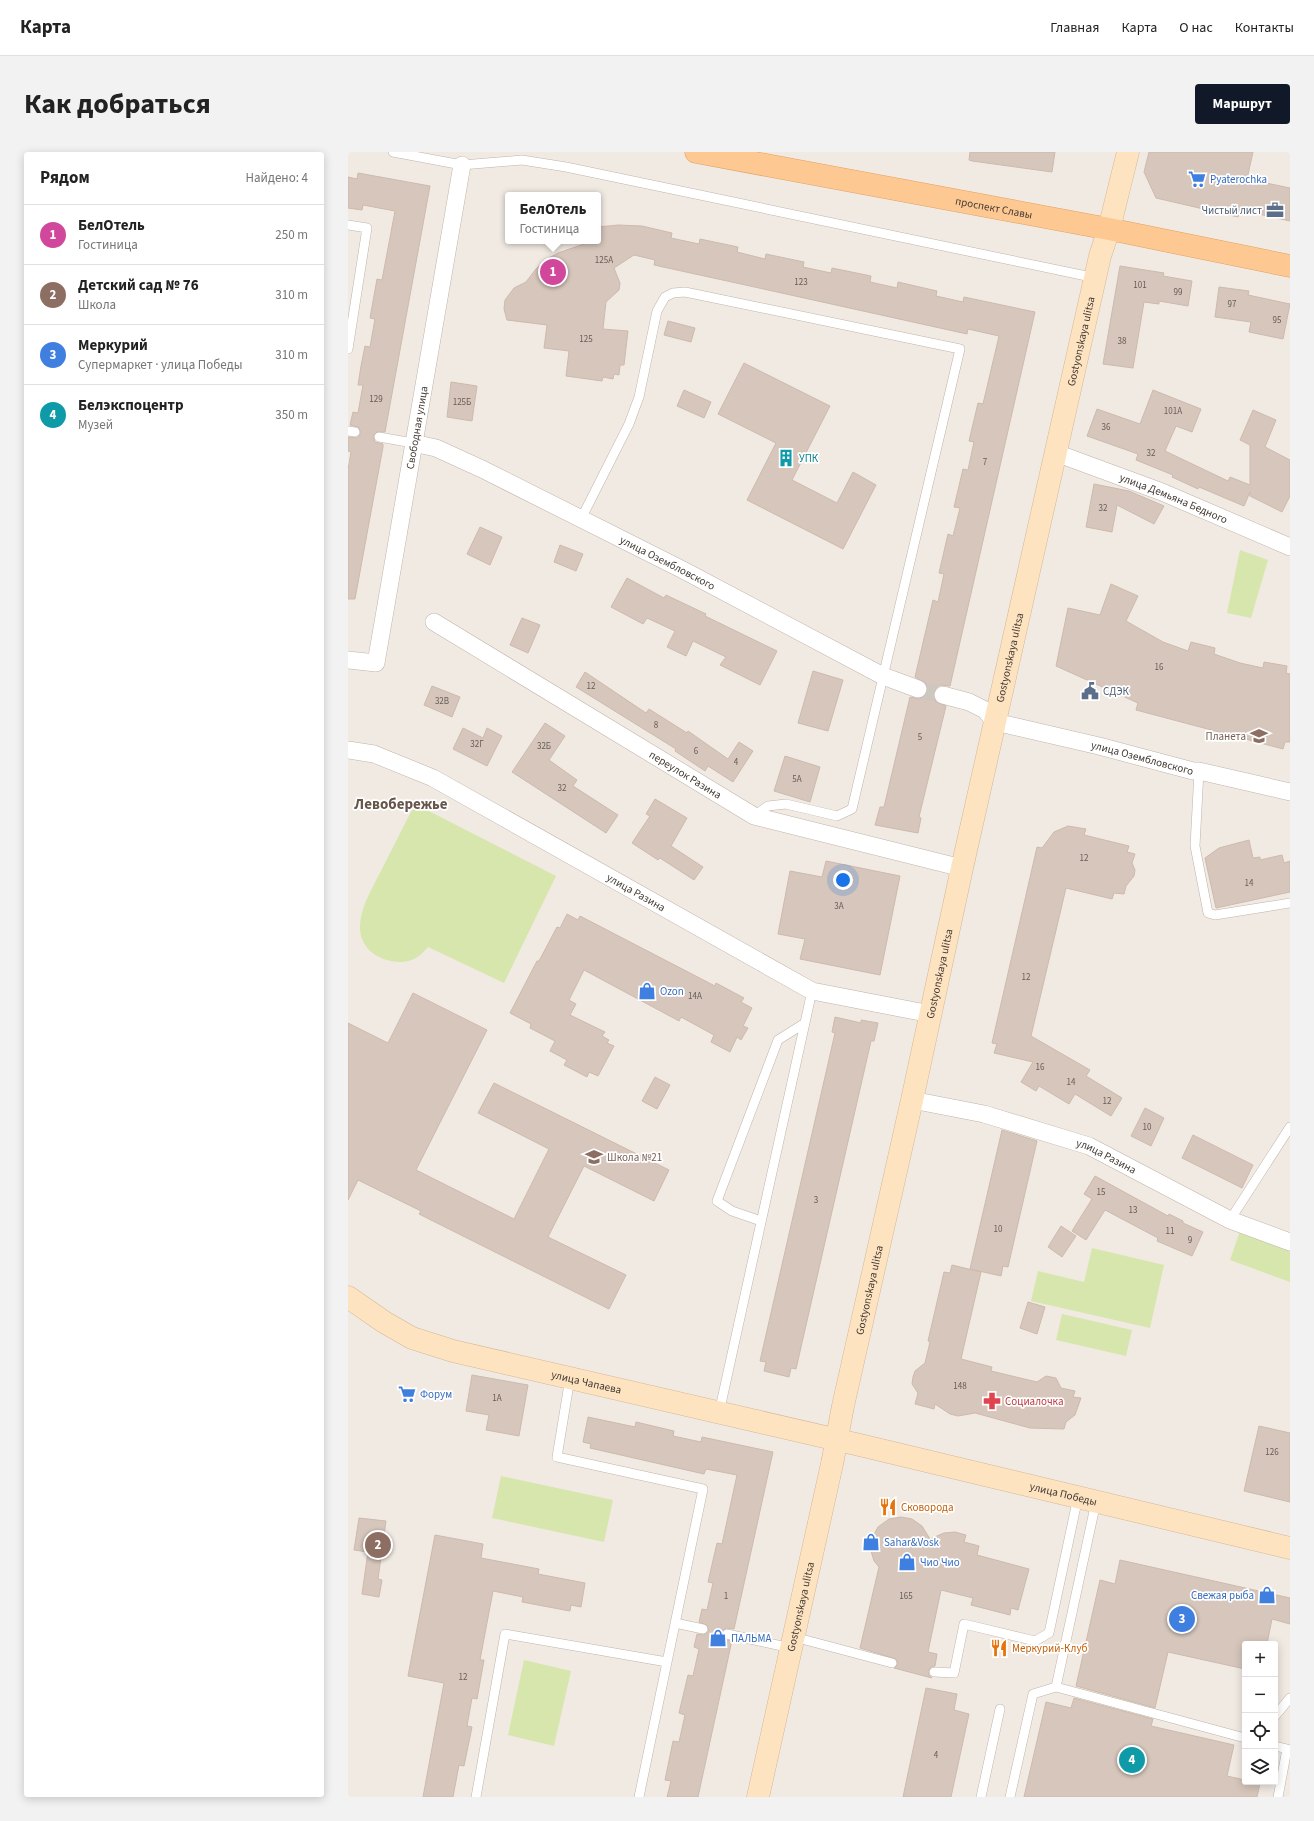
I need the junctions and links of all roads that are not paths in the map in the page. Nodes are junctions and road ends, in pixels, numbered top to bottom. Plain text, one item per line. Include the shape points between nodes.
1 (393, 152) edge
2 (696, 152) edge
3 (1128, 152) edge
4 (462, 165) junction
5 (348, 225) edge
6 (1109, 229) junction
7 (1290, 266) edge
8 (1096, 278) junction
9 (348, 349) edge
10 (379, 437) dead end
11 (413, 443) junction
12 (1056, 454) junction
13 (581, 519) junction
14 (1290, 547) edge
15 (434, 622) dead end
16 (348, 660) edge
17 (883, 676) junction
18 (918, 689) tunnel mouth
19 (943, 695) tunnel mouth
20 (995, 722) junction
21 (348, 750) edge
22 (1199, 771) junction
23 (1290, 792) edge
24 (754, 816) junction
25 (962, 868) junction
26 (1290, 903) edge
27 (812, 991) junction
28 (931, 1014) junction
29 (805, 1023) junction
30 (912, 1100) junction
31 (1290, 1126) edge
32 (1230, 1220) junction
33 (761, 1221) junction
34 (1290, 1242) edge
35 (348, 1297) edge
36 (570, 1378) junction
37 (719, 1413) junction
38 (836, 1440) junction
39 (1087, 1499) junction
40 (1290, 1548) edge
41 (675, 1623) junction
42 (703, 1629) dead end
43 (727, 1634) dead end
44 (793, 1643) junction
45 (667, 1662) junction
46 (892, 1663) dead end
47 (934, 1672) dead end
48 (1056, 1687) junction
49 (1290, 1698) edge
50 (1000, 1709) dead end
51 (1278, 1713) edge
52 (1242, 1737) edge
53 (1278, 1747) edge
54 (476, 1797) edge
55 (639, 1797) edge
56 (758, 1797) edge
57 (981, 1797) edge
58 (1010, 1797) edge
59 (1278, 1797) edge

1 - 4 lane
2 - 6 main road, проспект Славы
3 - 6 street, Gostyonskaya ulitsa
4 - 8 lane via 522,160 566,167
4 - 11 street, Свободная улица
5 - 9 lane via 367,228
6 - 7 main road, проспект Славы
6 - 8 street, Gostyonskaya ulitsa
8 - 12 street, Gostyonskaya ulitsa
10 - 11 lane
11 - 13 street, улица Озембловского via 436,448
11 - 16 street, Свободная улица via 376,663
12 - 14 street, улица Демьяна Бедного via 1162,492
12 - 20 street, Gostyonskaya ulitsa
13 - 17 street, улица Озембловского
13 - 17 lane via 629,424 639,397 657,311 665,297 673,293 685,292 960,349
15 - 24 street, переулок Разина
17 - 18 street, улица Озембловского
17 - 24 lane via 852,809 837,816 786,804 768,806
19 - 20 street via 985,710
20 - 22 street, улица Озембловского
20 - 25 street, Gostyonskaya ulitsa
21 - 27 street, улица Разина via 374,754 433,778
22 - 23 street, улица Озембловского
22 - 26 lane via 1195,846 1208,913 1216,915
24 - 25 street, переулок Разина
25 - 28 street, Gostyonskaya ulitsa
27 - 28 street, улица Разина
27 - 29 lane
28 - 30 street, Gostyonskaya ulitsa
29 - 33 lane
29 - 33 lane via 778,1040 717,1201 732,1211
30 - 32 street, улица Разина via 984,1114 1089,1146
30 - 38 street, Gostyonskaya ulitsa
31 - 32 lane
32 - 34 street, улица Разина
33 - 37 lane
35 - 36 street, улица Чапаева via 412,1338 453,1351
36 - 37 street, улица Чапаева
36 - 41 lane via 557,1457 703,1489
37 - 38 street, улица Чапаева
38 - 39 street, улица Победы
38 - 44 street, Gostyonskaya ulitsa
39 - 40 street, улица Победы
39 - 47 lane via 1049,1633 1035,1641 964,1624 954,1673
39 - 48 lane
41 - 42 lane
41 - 45 lane
43 - 44 lane
44 - 46 lane
44 - 56 street, Gostyonskaya ulitsa
45 - 54 lane via 505,1634
45 - 55 lane
48 - 52 lane
48 - 58 lane via 1033,1694
49 - 51 lane
50 - 57 lane
53 - 59 lane via 1287,1749

